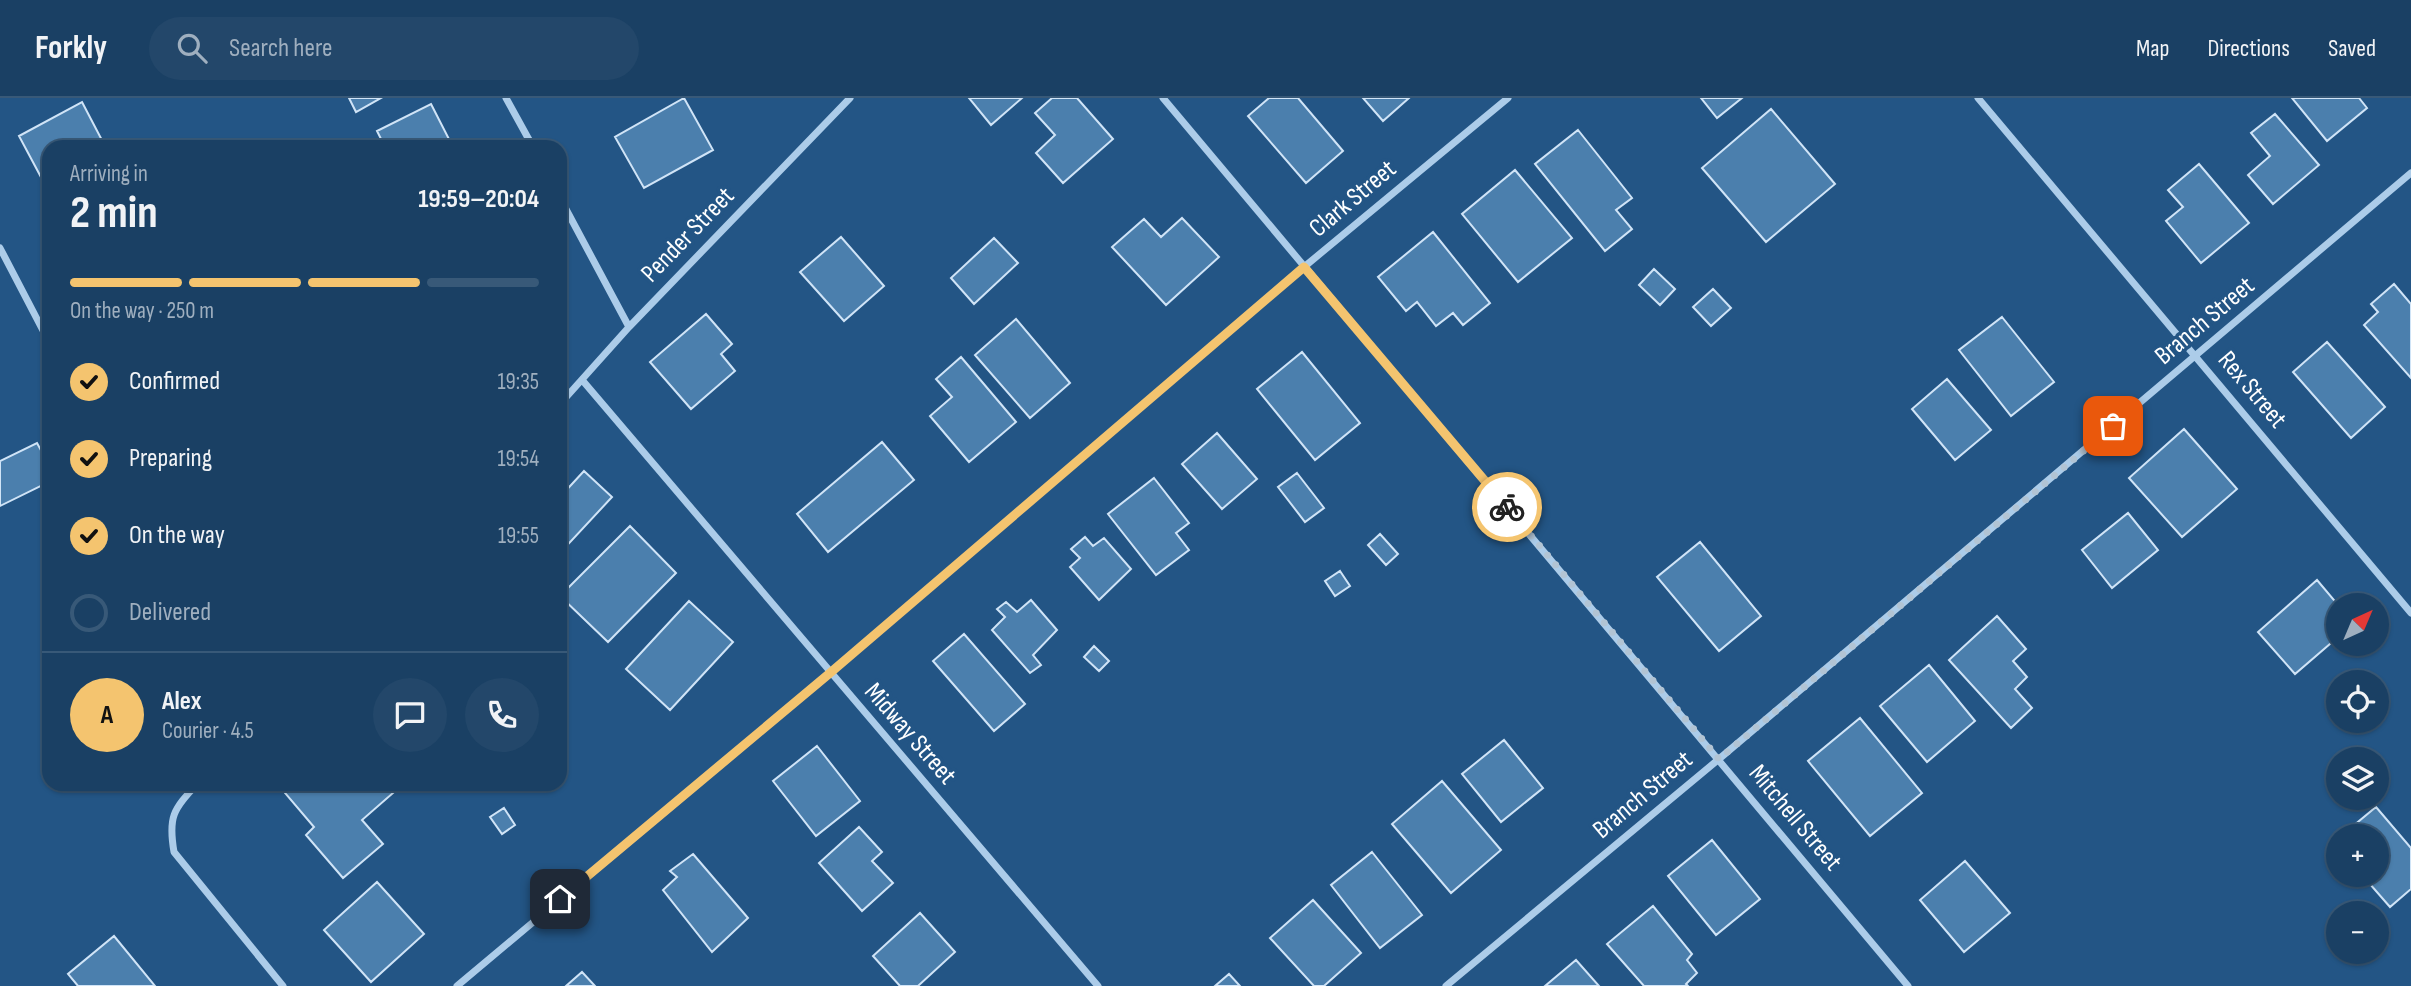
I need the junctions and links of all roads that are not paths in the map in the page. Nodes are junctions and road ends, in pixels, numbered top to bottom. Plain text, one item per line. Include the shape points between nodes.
1 (506, 98) edge
2 (850, 98) edge
3 (1163, 98) edge
4 (1508, 98) edge
5 (1978, 98) edge
6 (529, 140) edge
7 (2411, 173) edge
8 (567, 211) edge
9 (0, 248) edge
10 (1304, 267) junction
11 (629, 327) junction
12 (42, 329) edge
13 (2196, 356) junction
14 (583, 381) junction
15 (567, 397) edge
16 (2411, 613) edge
17 (830, 673) junction
18 (1719, 759) junction
19 (191, 791) edge
20 (283, 986) edge
21 (457, 986) edge
22 (1098, 986) edge
23 (1446, 986) edge
24 (1908, 986) edge

1 - 6 street
2 - 11 street, Pender Street
3 - 10 street, Mitchell Street
4 - 10 street, Clark Street
5 - 13 street, Rex Street
7 - 13 street, Branch Street
8 - 11 street
9 - 12 street
10 - 17 street, Clark Street
10 - 18 street, Mitchell Street
11 - 14 street, Pender Street
13 - 16 street, Rex Street
13 - 18 street, Branch Street
14 - 15 street, Pender Street
14 - 17 street, Midway Street
17 - 21 street, Clark Street
17 - 22 street, Midway Street
18 - 23 street, Branch Street
18 - 24 street, Mitchell Street
19 - 20 street via 169,826 174,852

